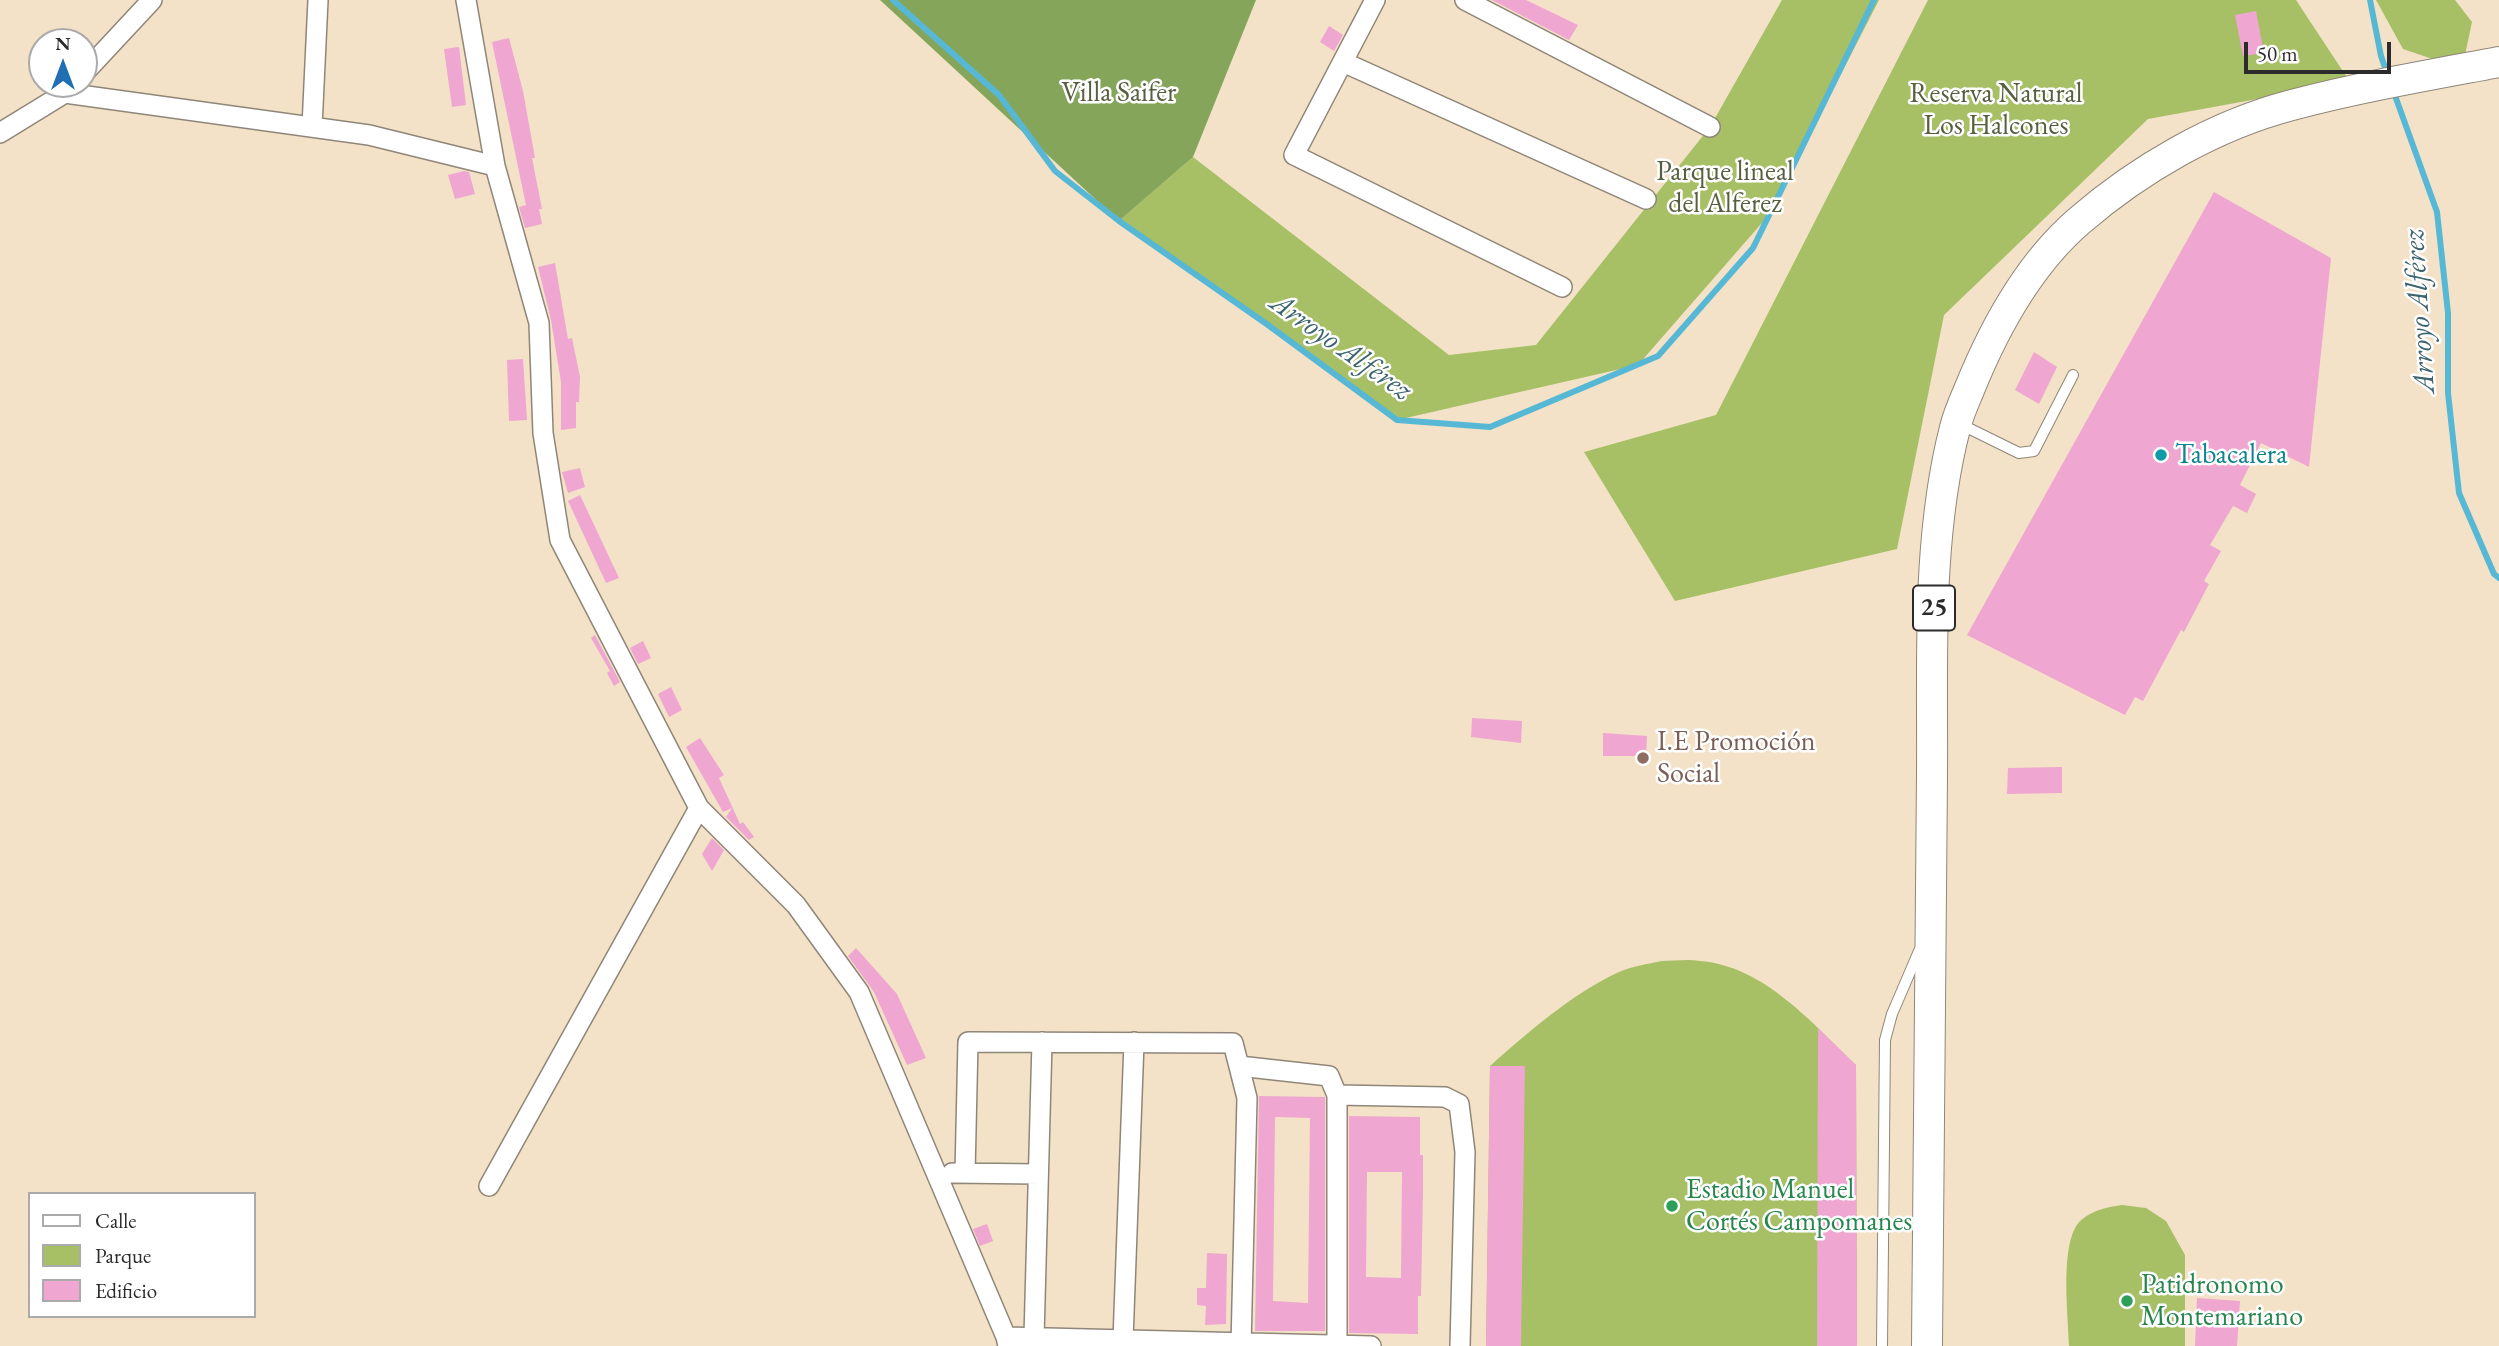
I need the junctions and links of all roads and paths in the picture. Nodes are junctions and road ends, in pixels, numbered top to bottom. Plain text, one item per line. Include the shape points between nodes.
1 (152, 0) edge
2 (318, 0) edge
3 (466, 0) edge
4 (1376, 0) edge
5 (1465, 0) edge
6 (98, 58) edge
7 (1343, 62) junction
8 (2499, 62) edge
9 (98, 94) edge
10 (55, 98) edge
11 (312, 127) junction
12 (1710, 127) dead end
13 (0, 133) edge
14 (495, 166) junction
15 (1646, 200) dead end
16 (1562, 287) dead end
17 (2074, 375) dead end
18 (1956, 422) junction
19 (699, 808) junction
20 (1930, 930) junction
21 (1042, 1042) junction
22 (1134, 1042) junction
23 (1239, 1066) junction
24 (1337, 1095) junction
25 (936, 1172) junction
26 (965, 1173) junction
27 (1038, 1174) junction
28 (489, 1186) dead end
29 (1034, 1337) junction
30 (1123, 1340) junction
31 (1007, 1341) edge
32 (1241, 1344) edge
33 (1337, 1345) edge
34 (1371, 1346) edge
35 (1460, 1346) edge
36 (1882, 1346) edge
37 (1927, 1346) edge

1 - 6 street
2 - 11 street
3 - 14 street
4 - 7 street
5 - 12 street
7 - 15 street
7 - 16 street via 1294,155
8 - 18 main road, 25 via 2289,105 2204,138 2134,179 2054,245 2011,304
9 - 11 street
10 - 13 street
11 - 14 street via 369,135
14 - 19 street via 539,323 543,433 560,540
17 - 18 lane via 2034,451 2019,453
18 - 20 main road, 25 via 1943,479 1936,552
19 - 25 street via 796,905 859,992
19 - 28 street
20 - 36 lane via 1907,976 1885,1040
20 - 37 main road, 25
21 - 22 street
21 - 26 street via 968,1042
21 - 27 street
22 - 23 street via 1233,1043
22 - 30 street
23 - 24 street via 1329,1076
23 - 32 street via 1247,1098
24 - 33 street
24 - 35 street via 1445,1097 1459,1104 1465,1152
25 - 26 street
25 - 31 street
26 - 27 street
27 - 29 street
29 - 30 street
29 - 31 street
30 - 32 street
32 - 33 street
33 - 34 street

